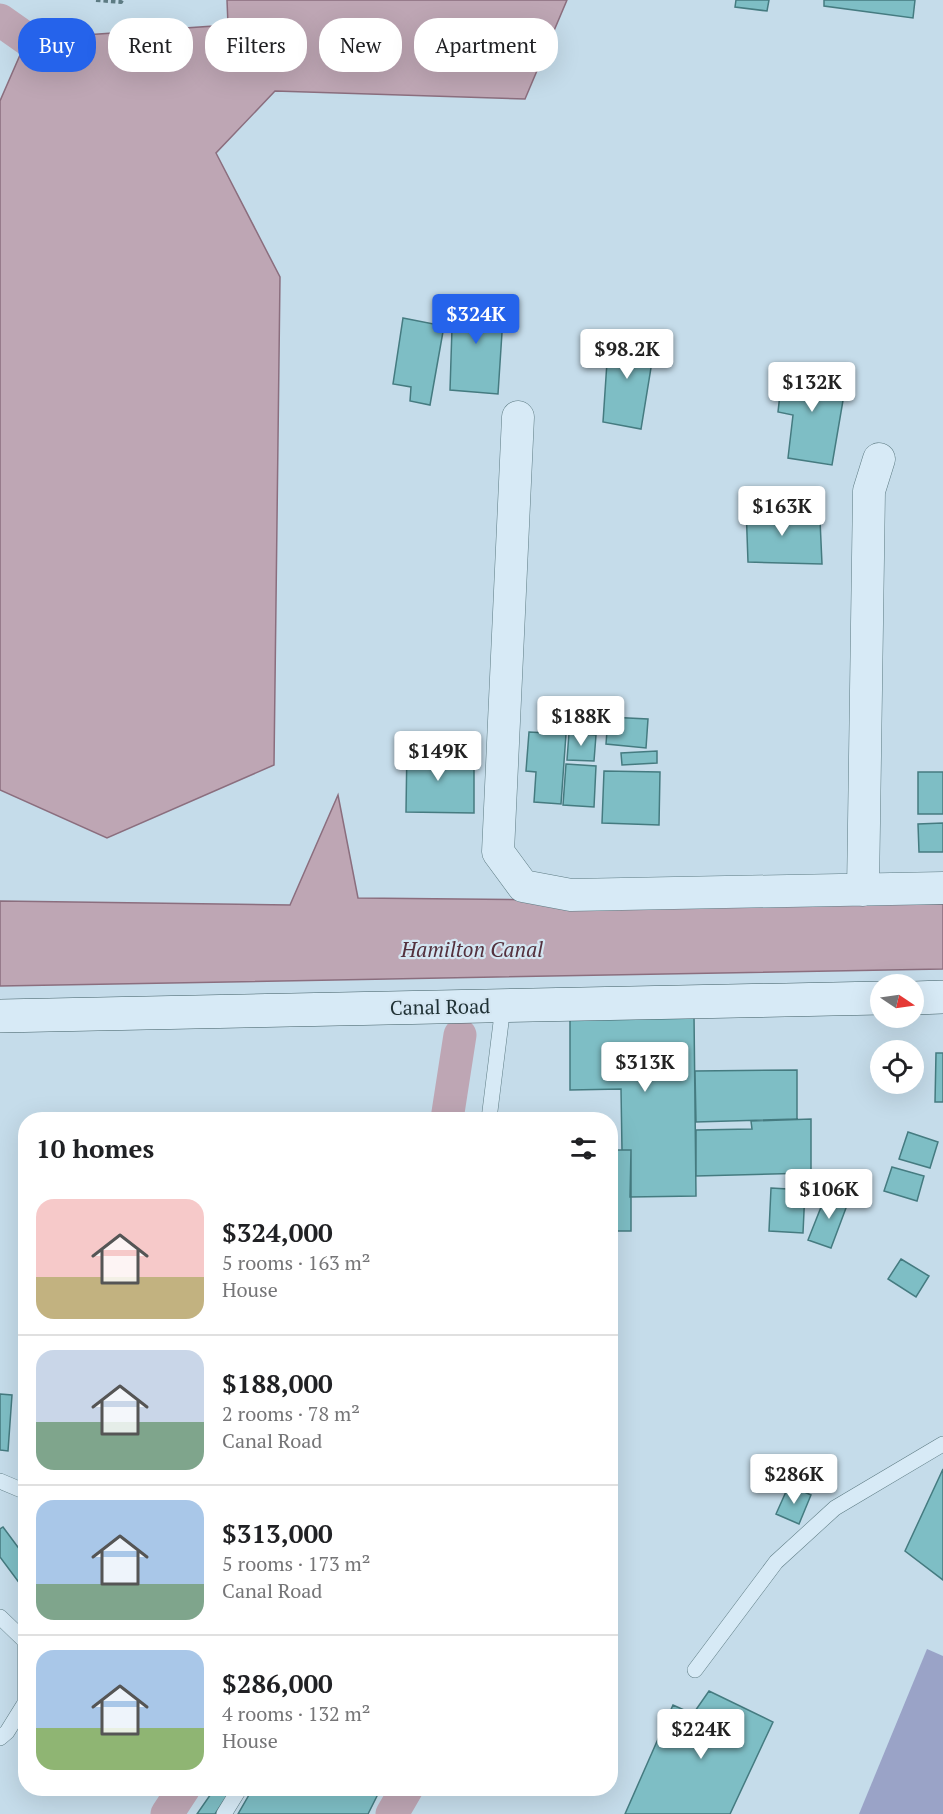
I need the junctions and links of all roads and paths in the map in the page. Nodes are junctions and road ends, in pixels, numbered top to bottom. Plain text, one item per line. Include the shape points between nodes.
1 (96, 0) edge
2 (122, 0) edge
3 (518, 417) dead end
4 (879, 459) dead end
5 (943, 888) edge
6 (863, 890) junction
7 (943, 997) edge
8 (870, 998) edge
9 (924, 998) edge
10 (503, 1006) junction
11 (0, 1016) edge
12 (490, 1112) edge
13 (943, 1444) edge
14 (0, 1480) edge
15 (18, 1488) edge
16 (0, 1617) edge
17 (18, 1634) edge
18 (695, 1670) dead end
19 (18, 1714) edge
20 (0, 1738) edge
21 (235, 1796) edge
22 (224, 1814) edge

1 - 2 path
3 - 6 street via 498,852 524,886 571,895
4 - 6 street via 868,490
5 - 6 street
7 - 9 main road
8 - 10 main road, Canal Road
10 - 11 main road, Canal Road
10 - 12 lane
13 - 18 lane via 835,1508 776,1562
14 - 15 lane
16 - 17 lane
19 - 20 lane
21 - 22 lane

